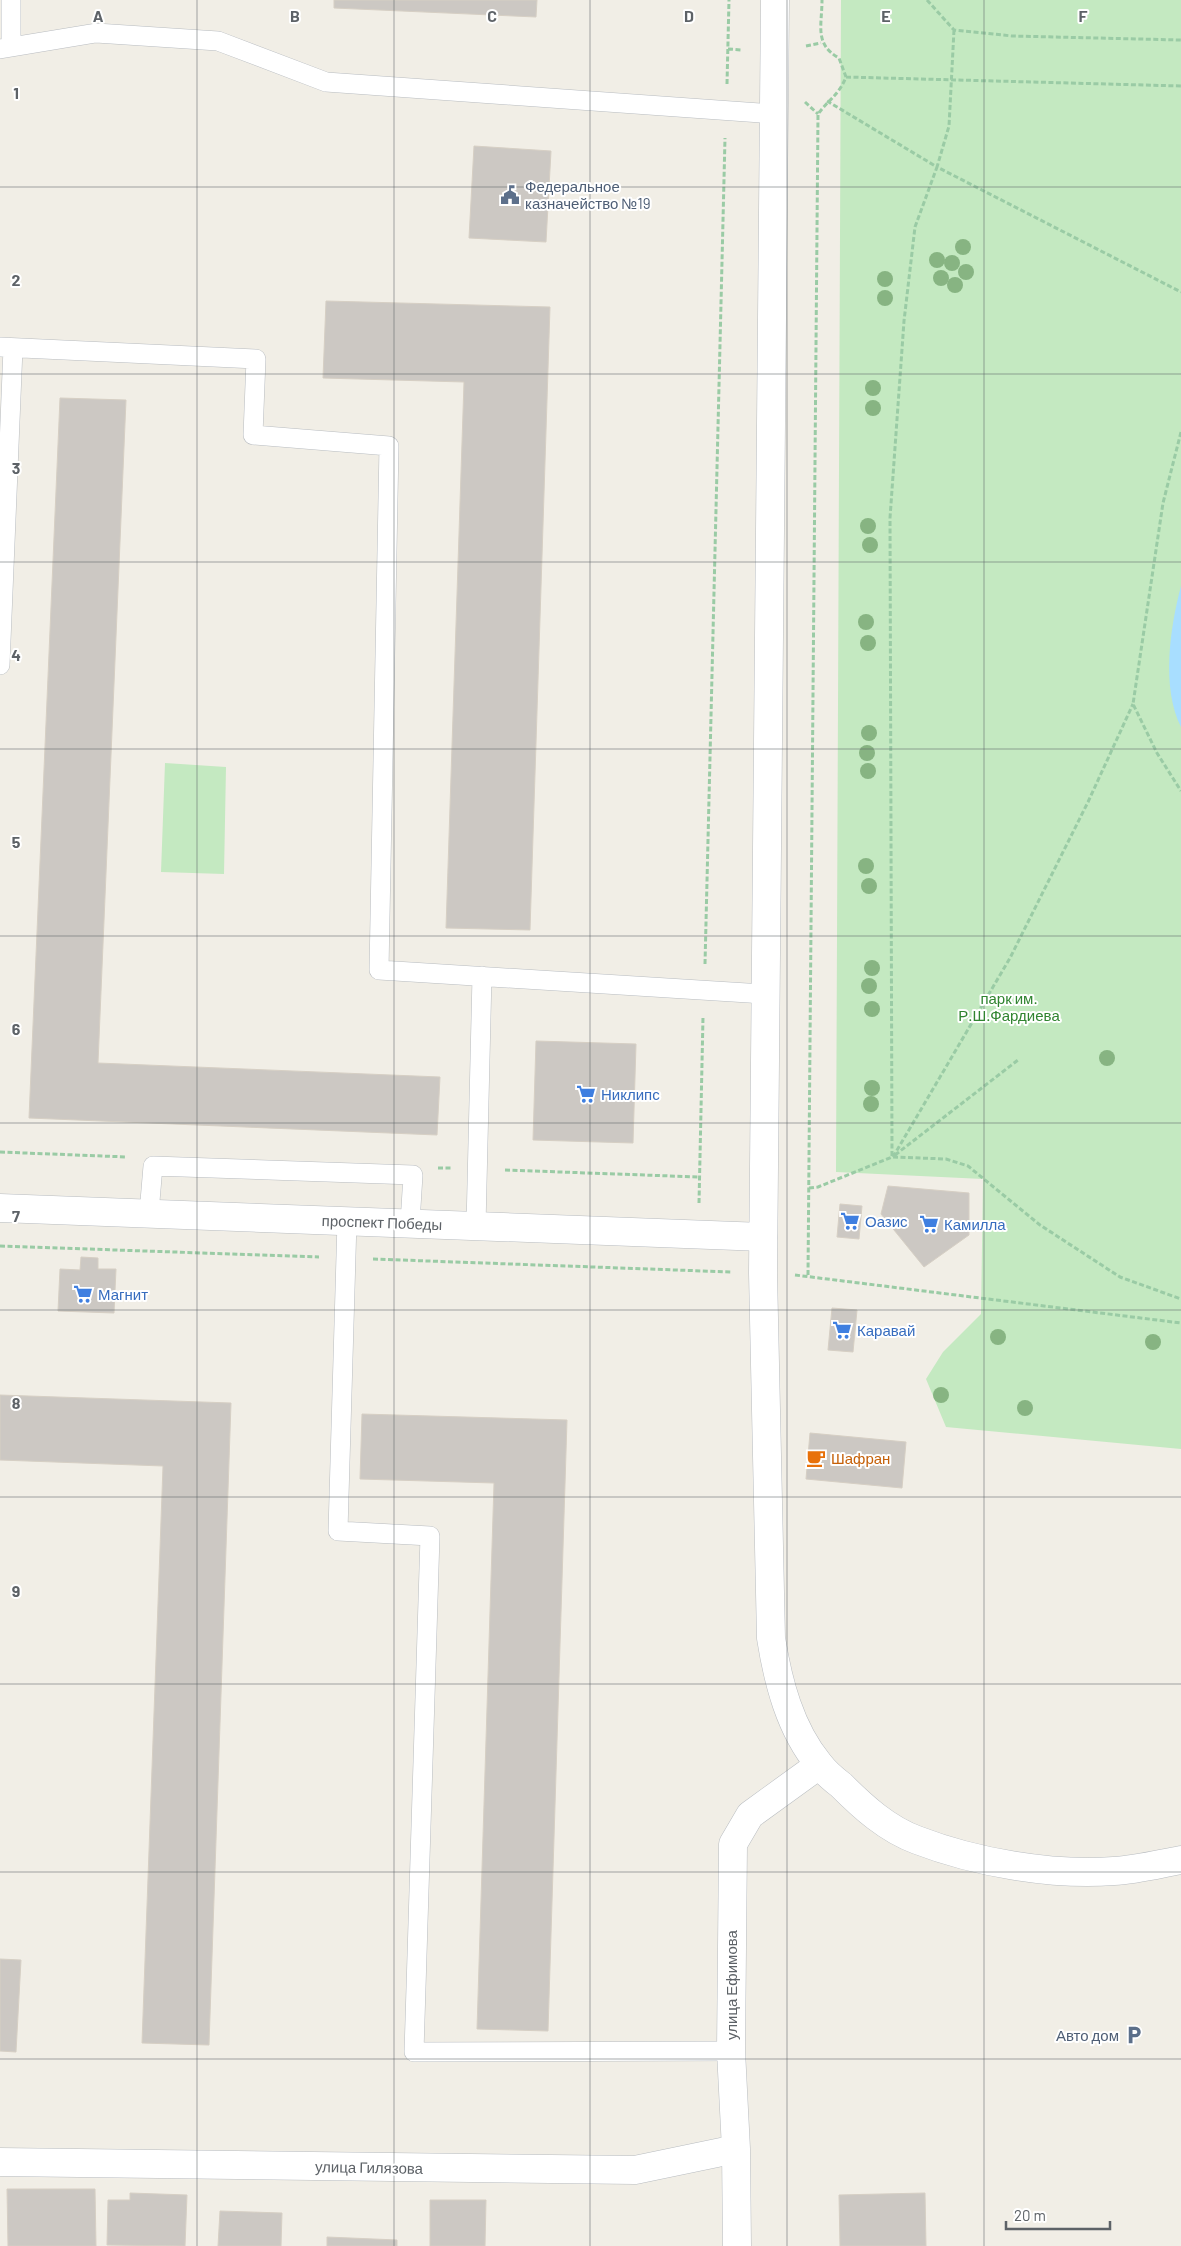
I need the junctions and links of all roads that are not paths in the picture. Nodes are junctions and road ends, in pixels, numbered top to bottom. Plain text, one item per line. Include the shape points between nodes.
1 (11, 0) edge
2 (775, 0) edge
3 (6, 48) edge
4 (774, 114) junction
5 (7, 347) edge
6 (0, 665) edge
7 (482, 976) junction
8 (765, 994) junction
9 (0, 1208) edge
10 (149, 1213) junction
11 (347, 1220) junction
12 (410, 1223) junction
13 (476, 1226) junction
14 (763, 1237) junction
15 (819, 1765) junction
16 (1181, 1860) edge
17 (731, 2051) junction
18 (736, 2149) junction
19 (0, 2162) edge
20 (737, 2246) edge

1 - 3 lane
2 - 4 street
3 - 4 lane via 96,33 218,41 326,82
4 - 8 street
5 - 6 lane
5 - 7 lane via 256,359 253,435 389,446 379,970
7 - 8 lane
7 - 13 lane
8 - 14 street
9 - 10 street, проспект Победы
10 - 11 street, проспект Победы
10 - 12 lane via 153,1166 413,1175
11 - 12 street, проспект Победы
11 - 17 lane via 338,1531 430,1536 414,2052
12 - 13 street, проспект Победы
13 - 14 street, проспект Победы
14 - 15 street via 771,1638 782,1694
15 - 16 street via 871,1814 915,1840 975,1858 1037,1870 1114,1871
15 - 17 street, улица Ефимова via 750,1815 733,1844
17 - 18 street, улица Ефимова
18 - 19 street, улица Гилязова via 635,2170
18 - 20 street, улица Ефимова

